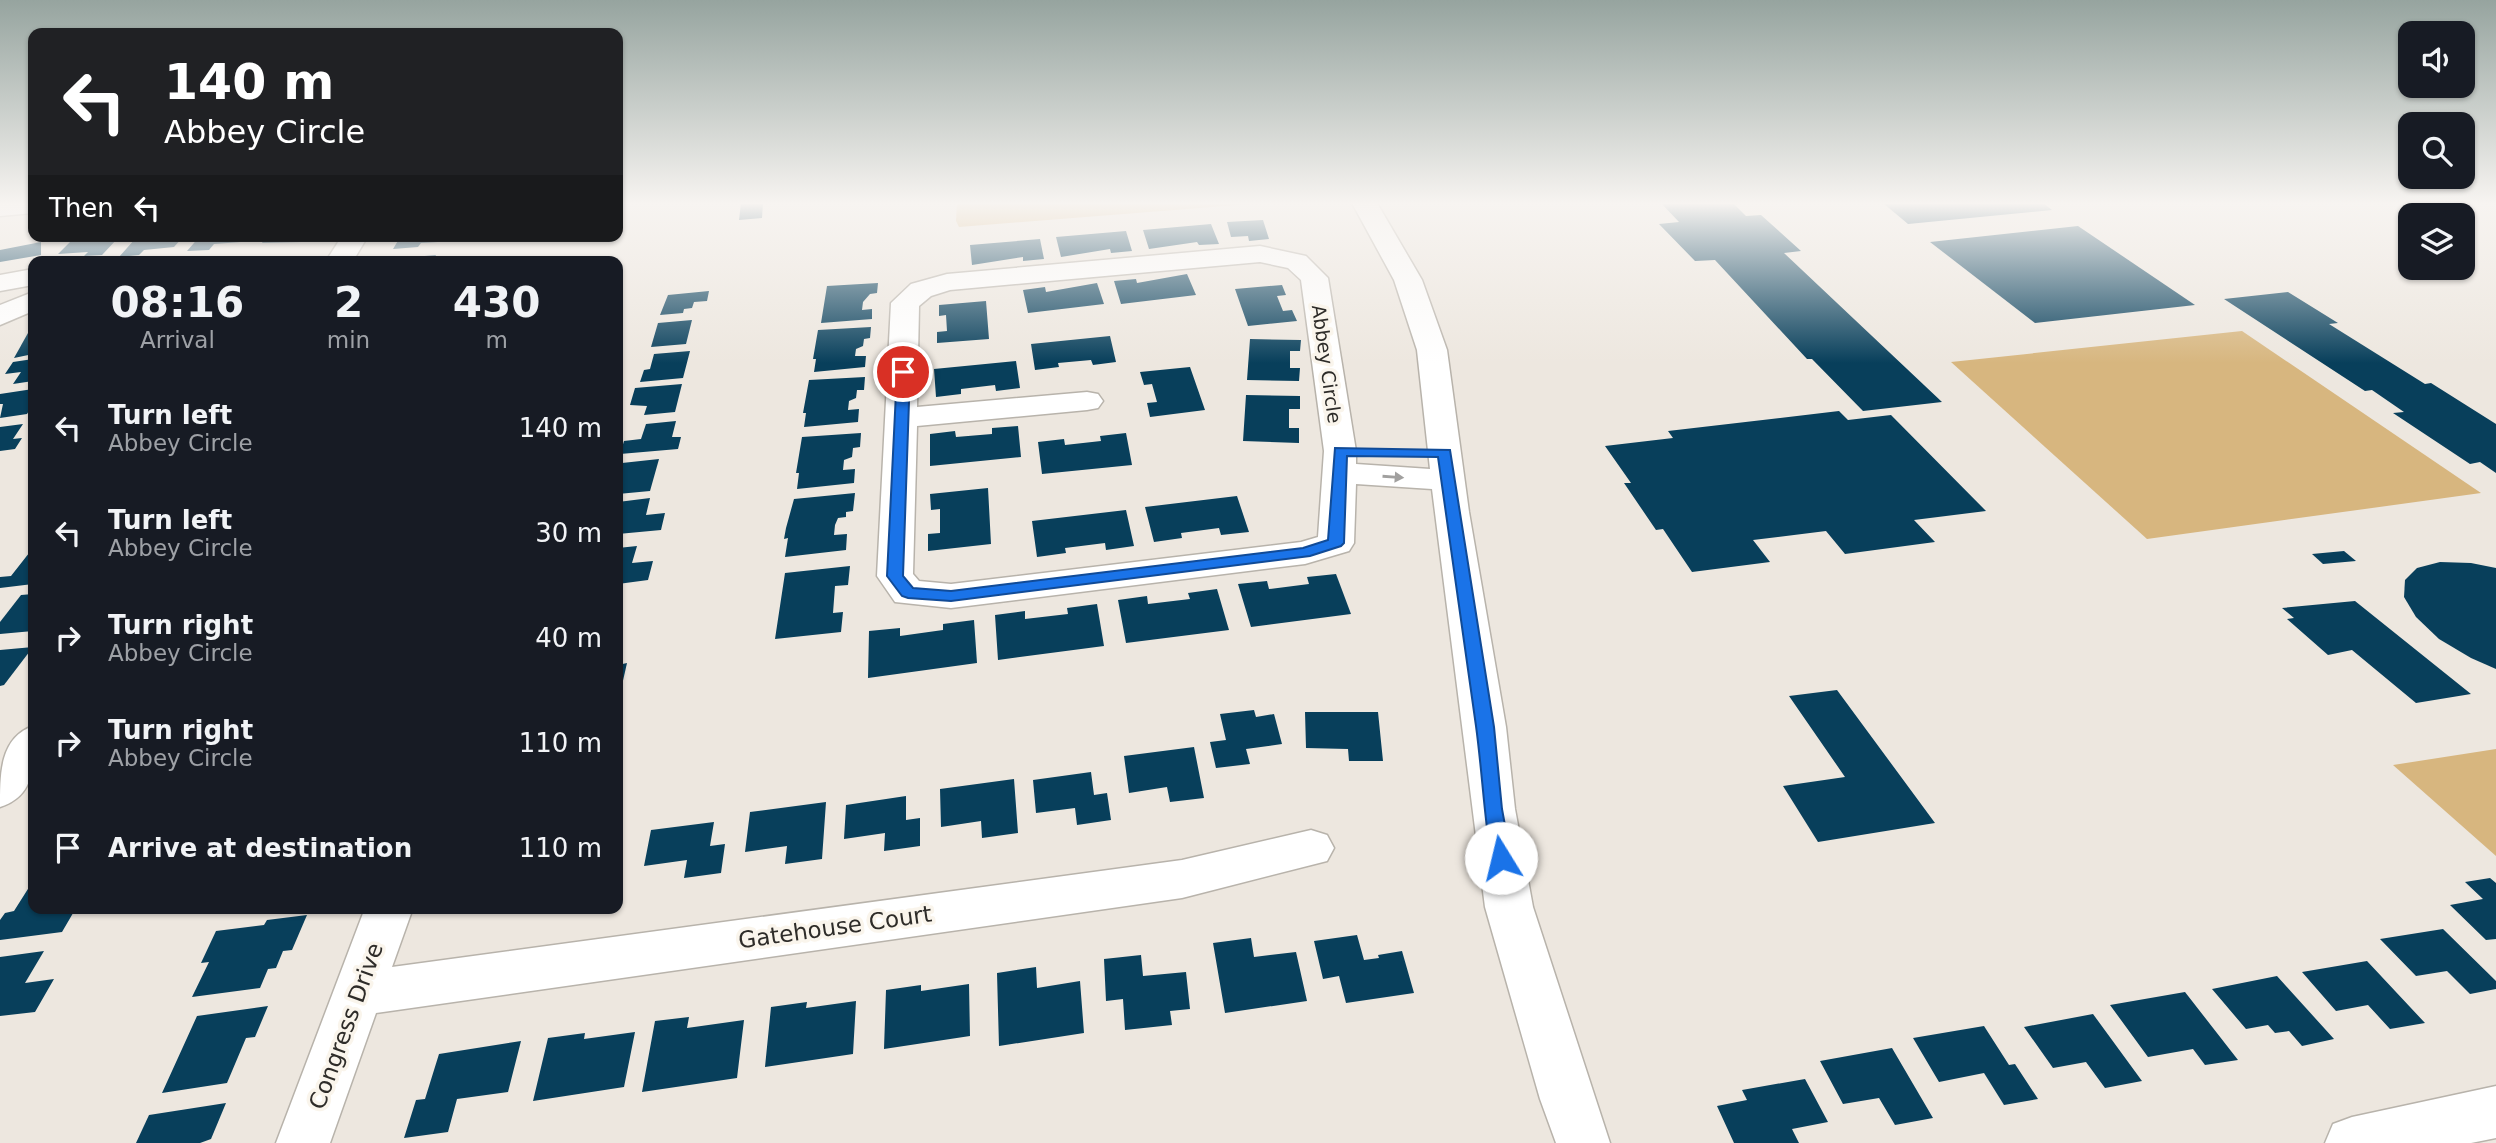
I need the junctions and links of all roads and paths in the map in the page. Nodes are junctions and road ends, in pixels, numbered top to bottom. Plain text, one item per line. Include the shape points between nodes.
1 (1234, 256) edge
2 (1271, 256) edge
3 (1394, 256) edge
4 (28, 278) edge
5 (0, 284) edge
6 (28, 302) edge
7 (0, 316) edge
8 (1087, 401) dead end
9 (902, 418) junction
10 (1339, 462) junction
11 (1446, 467) junction
12 (28, 748) edge
13 (0, 790) edge
14 (1311, 848) dead end
15 (387, 914) edge
16 (357, 994) junction
17 (2496, 1112) edge
18 (303, 1143) edge
19 (1583, 1143) edge
20 (2352, 1143) edge

1 - 9 street, Abbey Circle via 947,282 921,290 905,303
2 - 10 street, Abbey Circle via 1297,262 1314,278
3 - 11 street via 1408,280 1432,350
4 - 5 street
6 - 7 street
8 - 9 street
9 - 10 street, Abbey Circle via 895,576 908,593 951,596 1305,553 1336,543
10 - 11 street
11 - 19 street via 1509,907
12 - 13 street
14 - 16 street, Gatehouse Court via 1182,879
15 - 16 street, Congress Drive
16 - 18 street, Congress Drive
17 - 20 street

